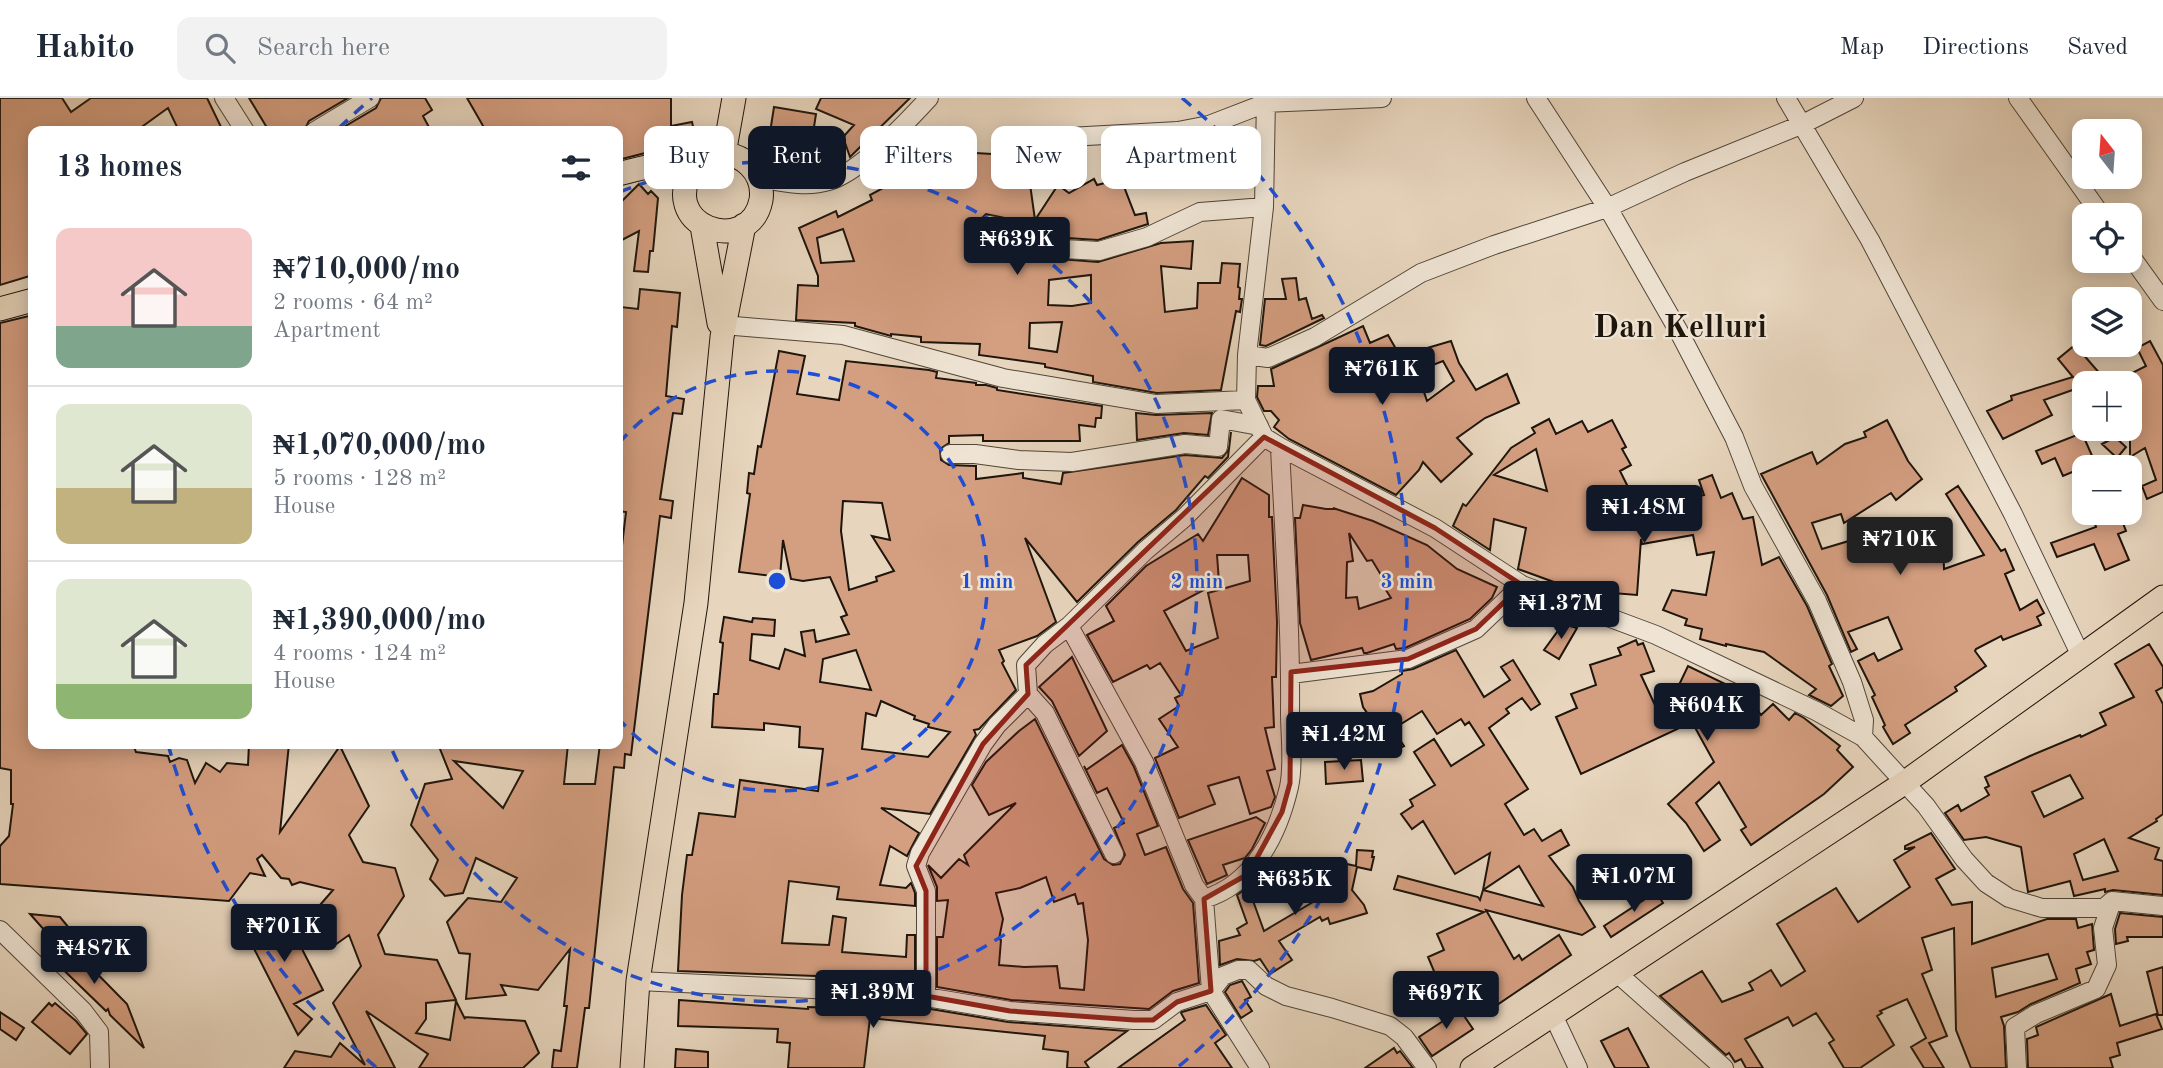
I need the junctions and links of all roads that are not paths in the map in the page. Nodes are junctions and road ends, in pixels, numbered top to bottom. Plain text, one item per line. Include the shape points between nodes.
1 (224, 98) edge
2 (370, 98) edge
3 (734, 98) edge
4 (929, 98) edge
5 (1382, 98) edge
6 (1536, 98) edge
7 (1786, 98) edge
8 (1854, 98) edge
9 (2018, 98) edge
10 (1266, 100) edge
11 (1801, 125) junction
12 (242, 126) edge
13 (323, 126) edge
14 (729, 126) edge
15 (1087, 136) edge
16 (644, 168) edge
17 (623, 173) edge
18 (846, 173) edge
19 (684, 189) edge
20 (762, 189) edge
21 (2092, 203) edge
22 (1265, 207) junction
23 (1608, 208) junction
24 (744, 225) junction
25 (989, 225) dead end
26 (702, 226) junction
27 (2142, 272) edge
28 (28, 301) edge
29 (2163, 301) edge
30 (0, 309) edge
31 (722, 330) junction
32 (1247, 355) junction
33 (1245, 400) junction
34 (1268, 437) junction
35 (950, 454) dead end
36 (1522, 585) junction
37 (2163, 597) edge
38 (1069, 626) junction
39 (2081, 656) junction
40 (1291, 674) junction
41 (1028, 694) junction
42 (1863, 737) junction
43 (1904, 783) junction
44 (1114, 854) dead end
45 (1204, 899) junction
46 (2112, 901) junction
47 (2163, 906) edge
48 (0, 930) edge
49 (1617, 973) junction
50 (638, 981) junction
51 (1211, 991) junction
52 (926, 996) junction
53 (1553, 1015) junction
54 (100, 1068) edge
55 (632, 1068) edge
56 (1260, 1068) edge
57 (1426, 1068) edge
58 (1472, 1068) edge
59 (1578, 1068) edge
60 (1724, 1068) edge
61 (2017, 1068) edge

1 - 12 street
2 - 13 street
3 - 14 main road
4 - 18 street
5 - 10 street
6 - 23 street
7 - 11 street
8 - 11 street
9 - 21 street
10 - 15 street via 1209,125
10 - 22 street
11 - 23 street
11 - 39 street via 1876,252 2013,514
16 - 17 main road
19 - 26 main road via 685,204
20 - 24 main road via 760,204
22 - 25 street via 1200,212 1147,237 1099,251 1064,249 1040,237
22 - 32 street
23 - 32 street via 1421,273 1315,337 1268,358
23 - 42 street via 1684,342 1734,438 1753,486 1816,601 1852,682 1864,720
24 - 26 main road via 728,231
24 - 31 main road
26 - 31 main road
27 - 29 street
28 - 30 main road
31 - 33 street via 843,335 1003,378 1156,404
31 - 50 main road via 696,603
32 - 33 street
33 - 34 street
34 - 35 street via 1221,419 1217,447 1185,444 1072,462
34 - 36 street via 1435,528
34 - 38 street
34 - 40 street
36 - 40 street via 1476,629 1408,659
36 - 42 street via 1656,635
37 - 39 main road
38 - 41 street via 1026,665
38 - 45 street via 1144,762 1194,885
39 - 43 main road
40 - 45 street via 1290,783 1282,813 1270,842 1248,874 1221,894
41 - 44 street via 1045,713
41 - 52 street via 982,744 920,853 916,866 926,891
42 - 43 street
43 - 46 street via 1964,859 1986,883 2009,898 2042,908 2105,908
43 - 49 main road
45 - 51 street
46 - 47 street
46 - 61 street via 2103,928 2107,965 2096,989 2015,1027
48 - 54 street via 99,1032
49 - 53 main road
49 - 60 street
50 - 52 street
50 - 55 main road
51 - 52 street via 1177,1002 1153,1020 1010,1011
51 - 56 street
51 - 57 street via 1223,976 1248,970 1286,996 1390,1026
53 - 58 main road
53 - 59 street

